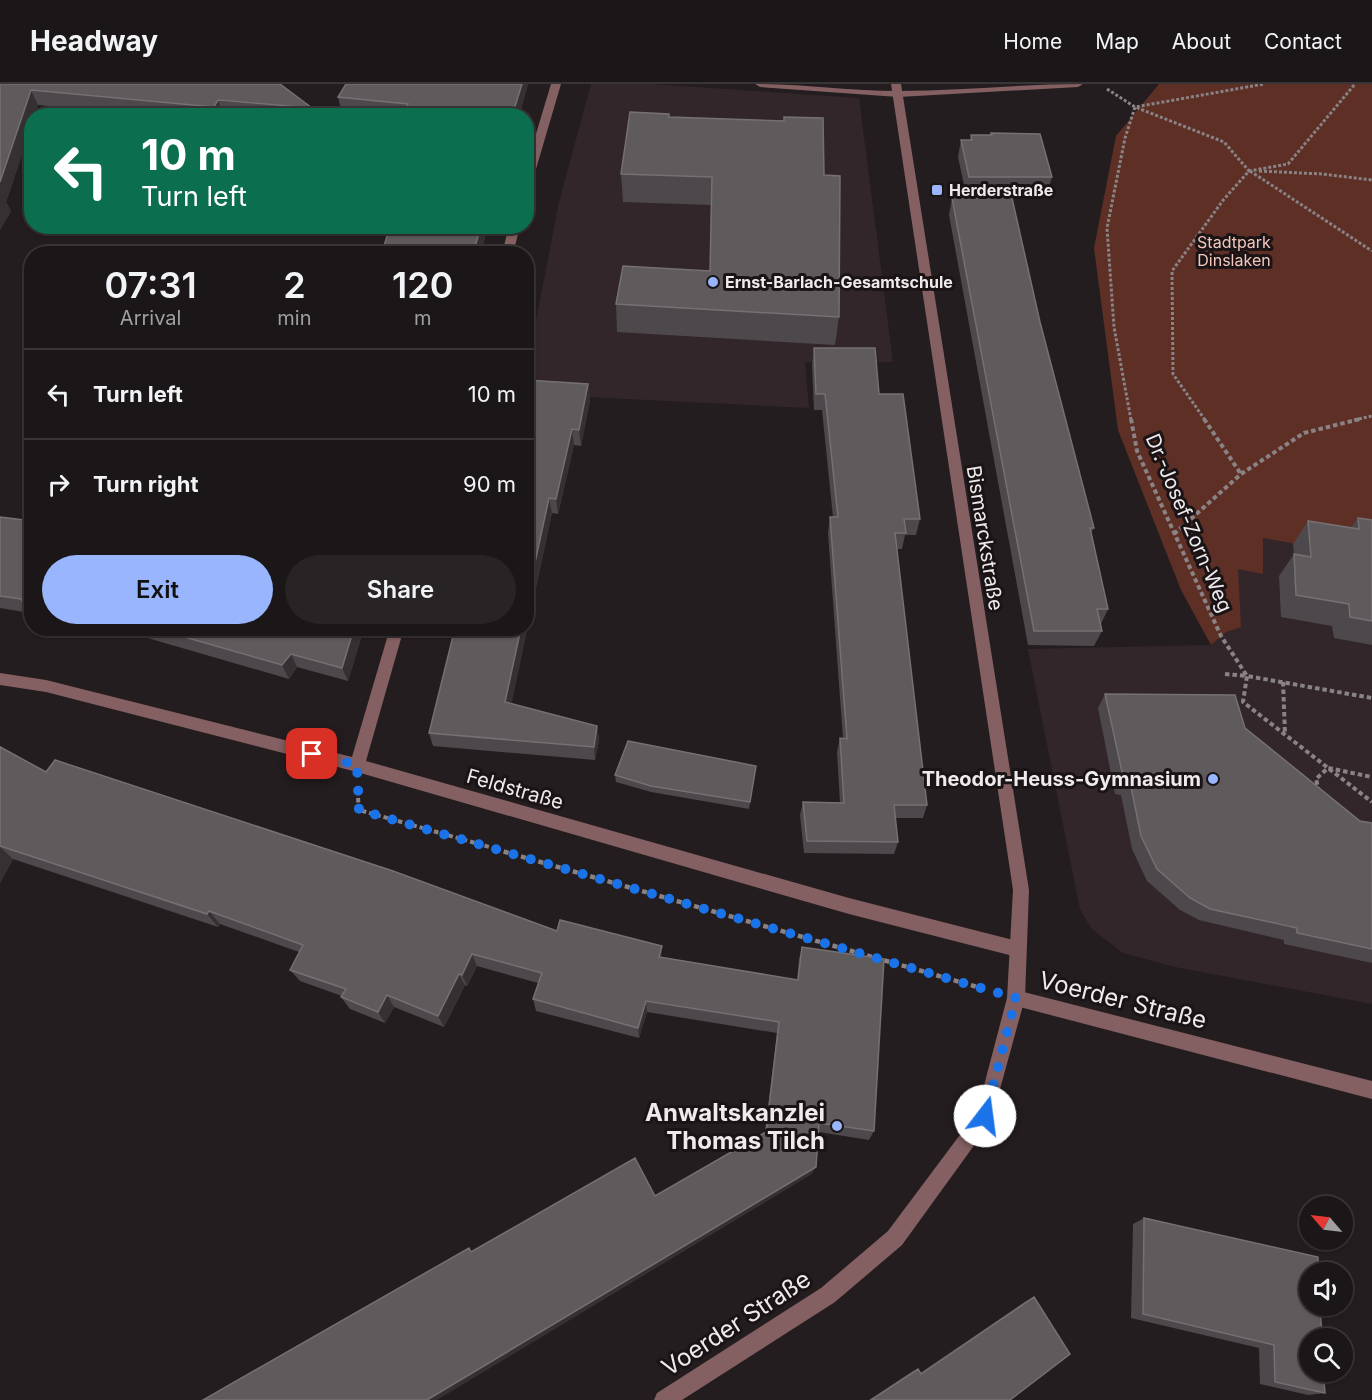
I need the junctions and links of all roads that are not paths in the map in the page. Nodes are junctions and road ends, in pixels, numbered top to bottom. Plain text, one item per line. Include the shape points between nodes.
1 (556, 84) edge
2 (760, 84) edge
3 (1078, 84) edge
4 (897, 89) edge
5 (534, 159) edge
6 (395, 636) edge
7 (0, 679) edge
8 (357, 765) junction
9 (1017, 949) junction
10 (1016, 998) junction
11 (1372, 1090) edge
12 (664, 1400) edge

1 - 5 street
2 - 4 street
3 - 4 street
4 - 9 street, Bismarckstraße via 1021,890
6 - 8 street
7 - 8 street, Feldstraße via 46,686
8 - 9 street, Feldstraße via 849,906
9 - 10 street, Bismarckstraße
10 - 11 street, Voerder Straße
10 - 12 street, Voerder Straße via 985,1116 895,1238 828,1295

